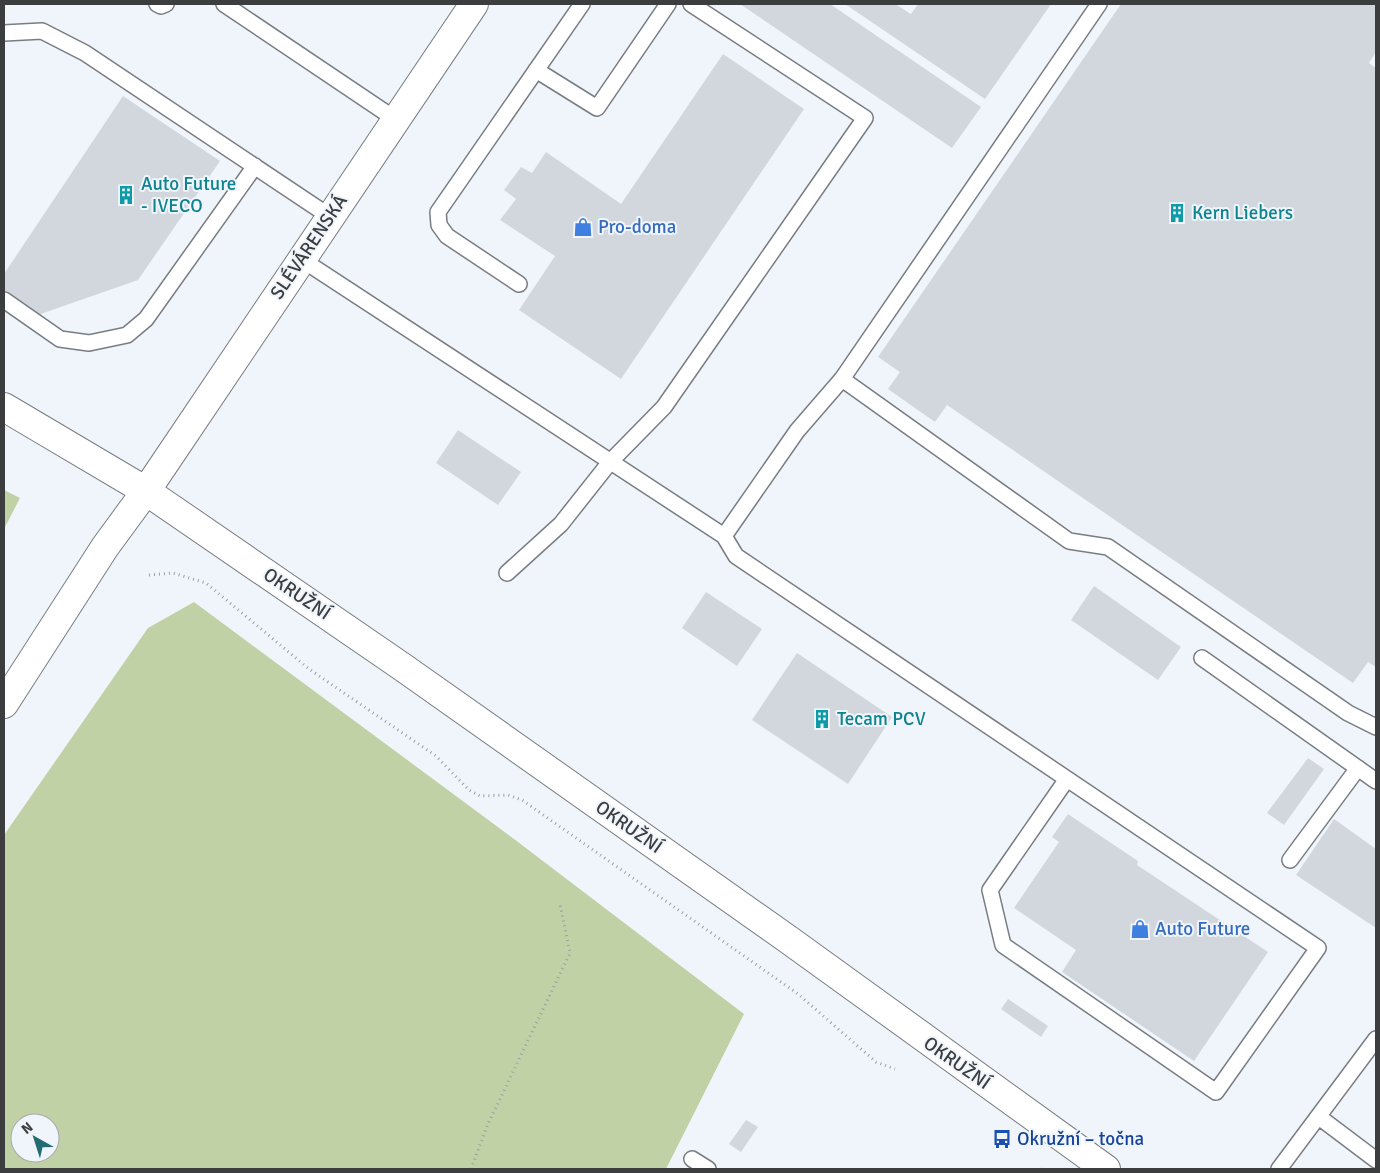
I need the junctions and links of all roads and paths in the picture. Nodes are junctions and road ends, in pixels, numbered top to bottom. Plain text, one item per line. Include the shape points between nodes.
1 (156, 4) edge
2 (166, 4) edge
3 (224, 4) edge
4 (474, 4) edge
5 (582, 4) edge
6 (668, 4) edge
7 (692, 4) edge
8 (1099, 4) edge
9 (4, 33) edge
10 (536, 70) junction
11 (395, 119) junction
12 (255, 166) junction
13 (329, 216) junction
14 (300, 259) junction
15 (519, 284) dead end
16 (4, 300) edge
17 (842, 379) junction
18 (4, 407) edge
19 (610, 462) junction
20 (146, 491) junction
21 (724, 536) junction
22 (507, 573) dead end
23 (149, 575) dead end
24 (1202, 658) dead end
25 (4, 704) edge
26 (1376, 727) edge
27 (1358, 768) junction
28 (1067, 779) junction
29 (1376, 781) edge
30 (1290, 860) dead end
31 (560, 904) dead end
32 (1374, 1046) edge
33 (895, 1069) dead end
34 (1318, 1117) junction
35 (692, 1159) dead end
36 (1376, 1160) edge
37 (471, 1169) edge
38 (708, 1169) edge
39 (1106, 1169) edge
40 (1280, 1169) edge

1 - 2 lane
3 - 11 lane
4 - 11 main road, SLÉVÁRENSKÁ
5 - 10 lane
6 - 10 lane via 597,108
7 - 19 lane via 865,118 664,407
8 - 17 lane
9 - 12 lane via 42,31 85,53
10 - 15 lane via 438,212 439,225 447,236
11 - 13 main road, SLÉVÁRENSKÁ
12 - 13 lane
12 - 16 lane via 146,319 128,335 89,343 60,338
13 - 14 main road, SLÉVÁRENSKÁ
14 - 19 lane
14 - 20 main road, SLÉVÁRENSKÁ
17 - 21 lane via 797,430
17 - 26 lane via 1070,541 1108,547 1348,713
18 - 20 main road, OKRUŽNÍ
19 - 21 lane
19 - 22 lane via 561,524
20 - 25 main road via 105,547
20 - 39 main road, OKRUŽNÍ via 790,940
21 - 28 lane via 736,556
23 - 33 path via 173,573 206,583 309,669 436,756 469,790 480,796 508,795 522,800 798,994 876,1062
24 - 27 lane
27 - 29 lane
27 - 30 lane
28 - 28 lane via 1318,948 1216,1092 1003,945 990,890
31 - 37 path via 570,953 487,1126
32 - 34 lane
34 - 36 lane
34 - 40 lane
35 - 38 lane

